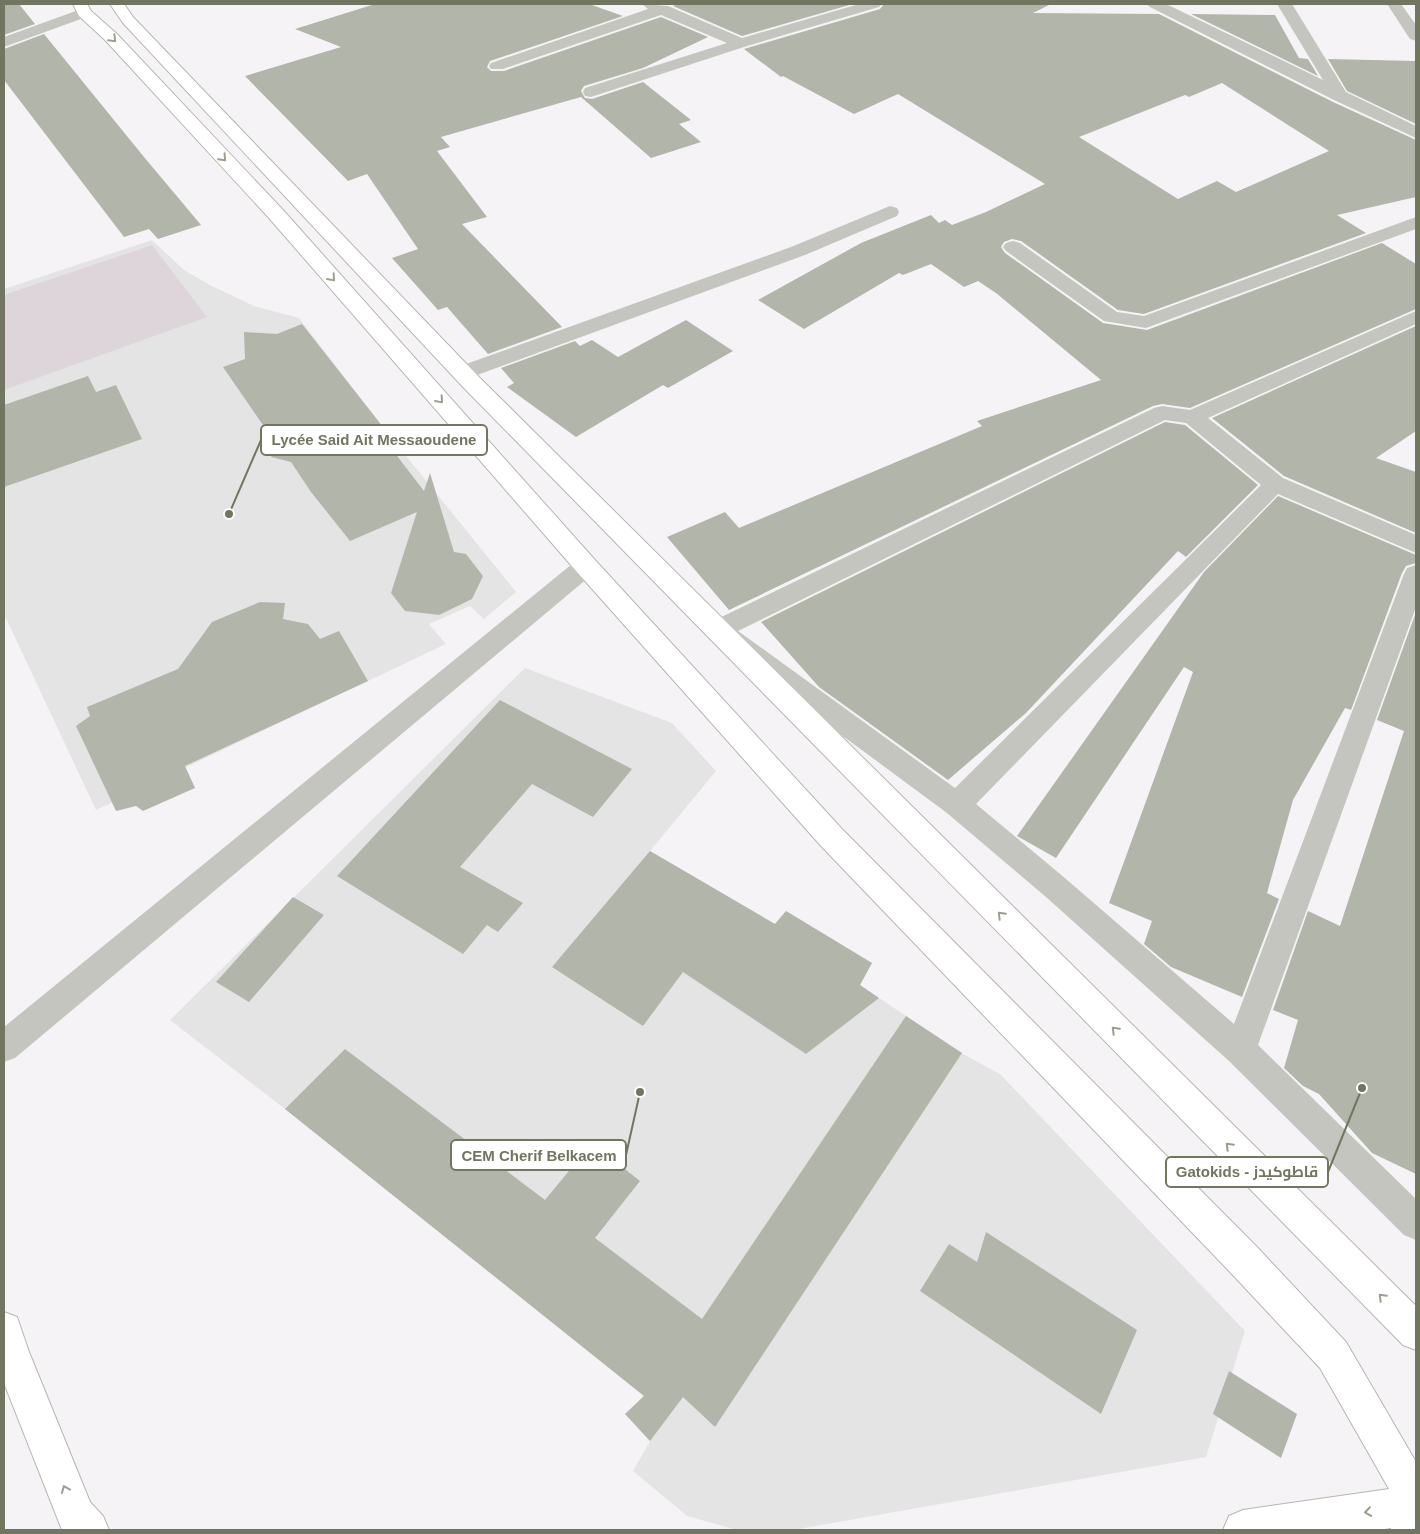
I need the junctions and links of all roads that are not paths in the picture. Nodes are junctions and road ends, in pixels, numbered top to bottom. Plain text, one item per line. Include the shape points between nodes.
1 (116, 4) edge
2 (874, 4) edge
3 (1156, 4) edge
4 (1285, 4) edge
5 (1394, 4) edge
6 (656, 6) edge
7 (82, 8) edge
8 (1416, 36) edge
9 (4, 42) edge
10 (741, 43) junction
11 (496, 66) dead end
12 (591, 92) dead end
13 (1340, 96) junction
14 (1416, 133) edge
15 (890, 212) dead end
16 (1416, 223) edge
17 (1013, 247) dead end
18 (1416, 317) edge
19 (462, 373) junction
20 (1192, 417) junction
21 (1275, 484) junction
22 (1416, 546) edge
23 (586, 566) junction
24 (1416, 574) edge
25 (718, 630) junction
26 (957, 805) junction
27 (4, 1047) edge
28 (1240, 1050) junction
29 (1416, 1223) edge
30 (4, 1330) edge
31 (1416, 1332) edge
32 (1416, 1499) edge
33 (1416, 1505) edge
34 (89, 1530) edge
35 (1243, 1530) edge
36 (1411, 1530) edge

1 - 19 main road
2 - 10 street
3 - 13 street
4 - 13 street
5 - 8 street
6 - 10 street
6 - 11 street
7 - 9 street
7 -> 23 main road via 276,214
10 - 12 street
13 - 14 street
15 - 19 street via 798,251
16 - 17 street via 1146,322 1111,317
18 - 20 street
19 - 25 main road
20 - 21 street
20 - 25 street via 1162,413
21 - 22 street
21 - 26 street
23 - 27 street
23 - 32 main road via 832,838 1333,1355
24 - 28 street
25 - 26 street
31 -> 25 main road
26 - 28 street
28 - 29 street
34 -> 30 main road via 76,1516
33 -> 35 main road
33 - 36 main road

